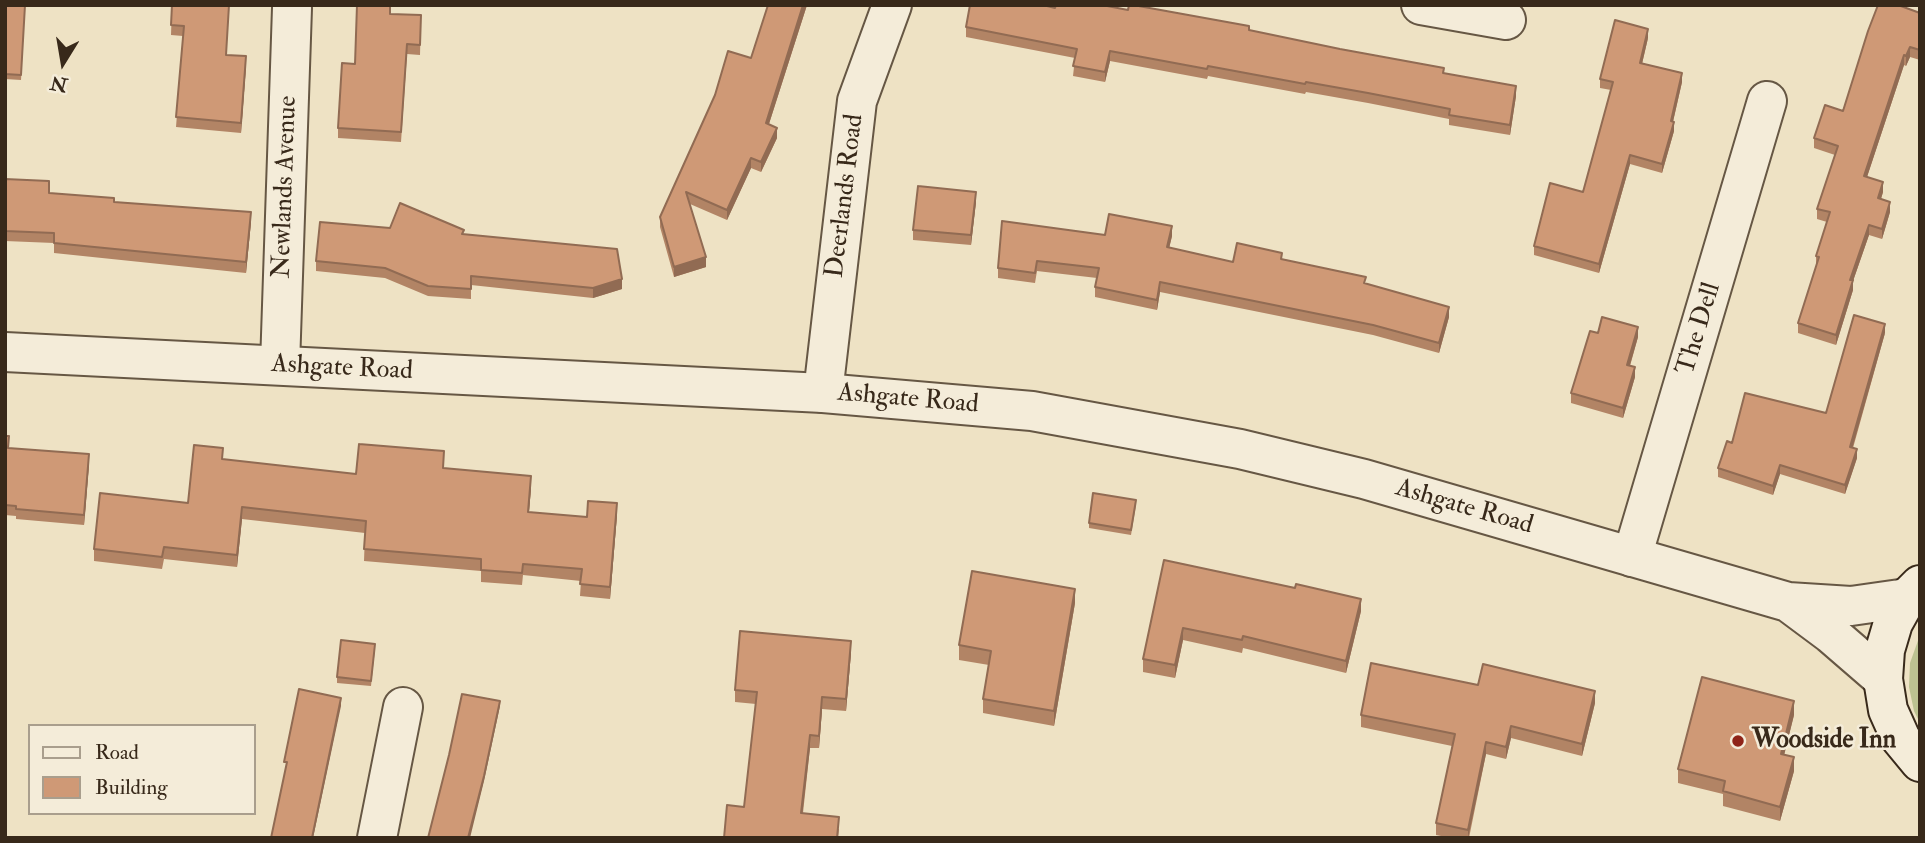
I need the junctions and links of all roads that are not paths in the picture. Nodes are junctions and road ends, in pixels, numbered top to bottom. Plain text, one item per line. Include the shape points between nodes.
1 (892, 5) edge
2 (1421, 5) edge
3 (292, 8) dead end
4 (1506, 20) dead end
5 (1767, 101) dead end
6 (5, 352) edge
7 (280, 365) junction
8 (823, 393) junction
9 (1632, 557) junction
10 (1913, 591) edge
11 (1788, 602) junction
12 (1883, 679) junction
13 (403, 707) dead end
14 (1920, 762) edge
15 (377, 838) edge

1 - 8 street, Deerlands Road via 857,101
2 - 4 street
3 - 7 street, Newlands Avenue
5 - 9 street, The Dell
6 - 7 street, Ashgate Road
7 - 8 street, Ashgate Road
8 - 9 street, Ashgate Road via 1031,411 1240,449 1364,479
9 - 11 street, Ashgate Road
10 - 11 street, Ashgate Road via 1851,606
10 - 12 street via 1893,623
11 - 12 street, Ashgate Road
12 - 14 street via 1888,710 1901,739
13 - 15 street

